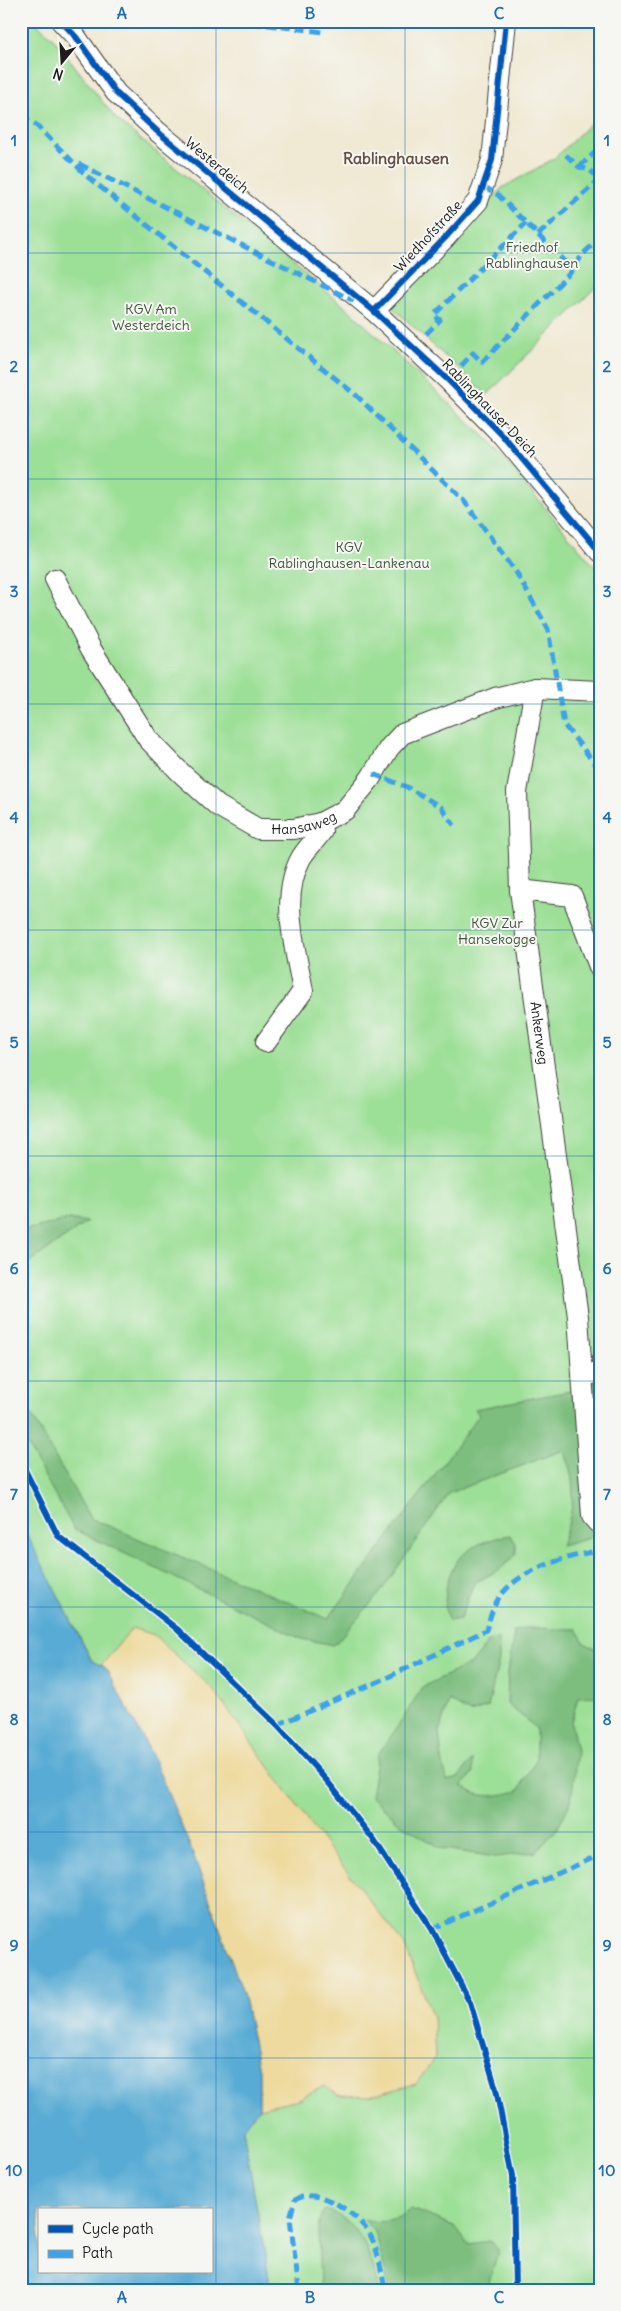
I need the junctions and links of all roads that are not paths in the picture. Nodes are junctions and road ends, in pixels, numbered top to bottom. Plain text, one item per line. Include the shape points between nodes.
1 (61, 21) edge
2 (506, 21) edge
3 (374, 311) junction
4 (600, 552) edge
5 (55, 579) dead end
6 (535, 688) junction
7 (600, 691) edge
8 (320, 823) junction
9 (520, 890) junction
10 (600, 968) edge
11 (266, 1042) dead end
12 (591, 1374) edge
13 (600, 1522) edge

1 - 3 street, Westerdeich via 116,93 158,132
2 - 3 street, Wiedhofstraße via 492,160 478,202
3 - 4 street, Rablinghauser Deich via 503,436
5 - 8 street, Hansaweg via 91,649 148,739 181,774 218,806 258,829 294,829
6 - 7 street, Hansaweg
6 - 8 street, Hansaweg via 495,698 402,734 346,810
6 - 9 street, Ankerweg via 517,792
8 - 11 street via 322,831 301,858 292,886 290,915 303,991
9 - 10 street via 572,896
9 - 12 street, Ankerweg via 578,1317
12 - 13 street, Ankerweg via 592,1516

